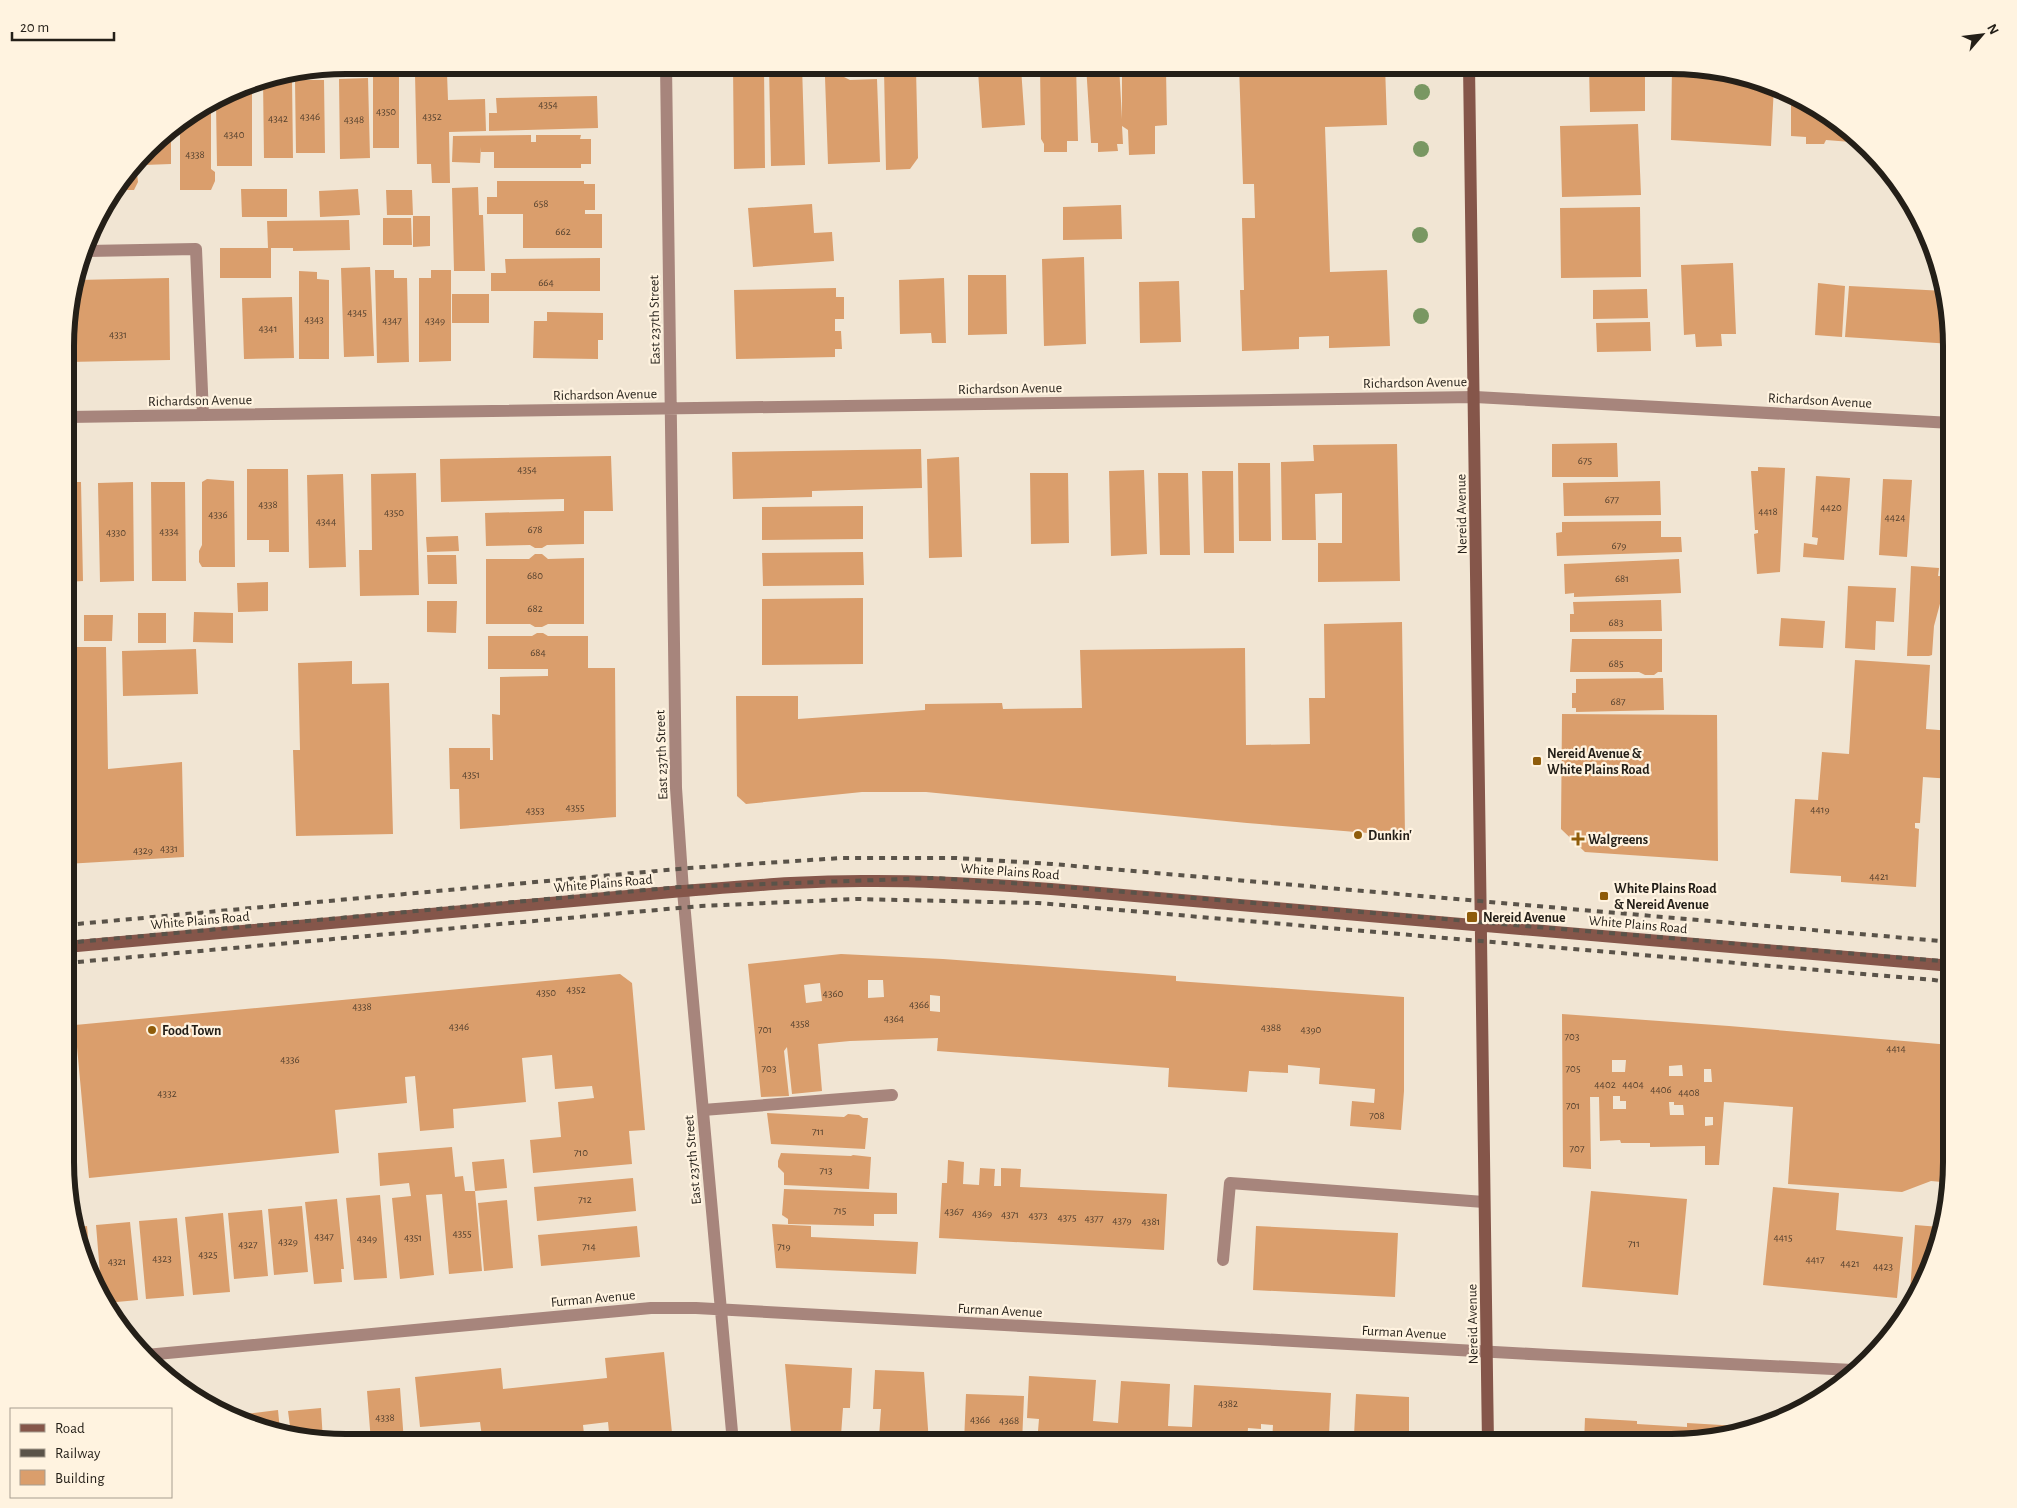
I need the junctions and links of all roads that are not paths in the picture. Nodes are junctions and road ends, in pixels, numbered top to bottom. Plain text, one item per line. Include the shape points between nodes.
1 (666, 74) edge
2 (1469, 74) edge
3 (91, 250) edge
4 (1475, 397) junction
5 (670, 408) junction
6 (203, 415) junction
7 (74, 416) edge
8 (1943, 423) edge
9 (683, 891) junction
10 (1480, 926) junction
11 (74, 946) edge
12 (1943, 965) edge
13 (892, 1095) dead end
14 (703, 1110) junction
15 (1484, 1202) junction
16 (1223, 1260) dead end
17 (720, 1309) junction
18 (1487, 1351) junction
19 (152, 1353) edge
20 (1848, 1370) edge
21 (732, 1434) edge
22 (1488, 1434) edge

1 - 5 street, East 237th Street
2 - 4 main road, Nereid Avenue
3 - 6 street via 196,249
4 - 5 street, Richardson Avenue
4 - 8 street, Richardson Avenue
4 - 10 main road, Nereid Avenue
5 - 6 street, Richardson Avenue
5 - 9 street, East 237th Street via 675,750
6 - 7 street, Richardson Avenue
9 - 10 main road, White Plains Road via 875,880 976,884
9 - 11 main road, White Plains Road
9 - 14 street, East 237th Street
10 - 12 main road, White Plains Road
10 - 15 main road, Nereid Avenue
13 - 14 street
14 - 17 street, East 237th Street
15 - 16 street via 1230,1182
15 - 18 main road, Nereid Avenue
17 - 18 street, Furman Avenue
17 - 19 street, Furman Avenue via 651,1308
17 - 21 street, East 237th Street
18 - 20 street, Furman Avenue
18 - 22 main road, Nereid Avenue

